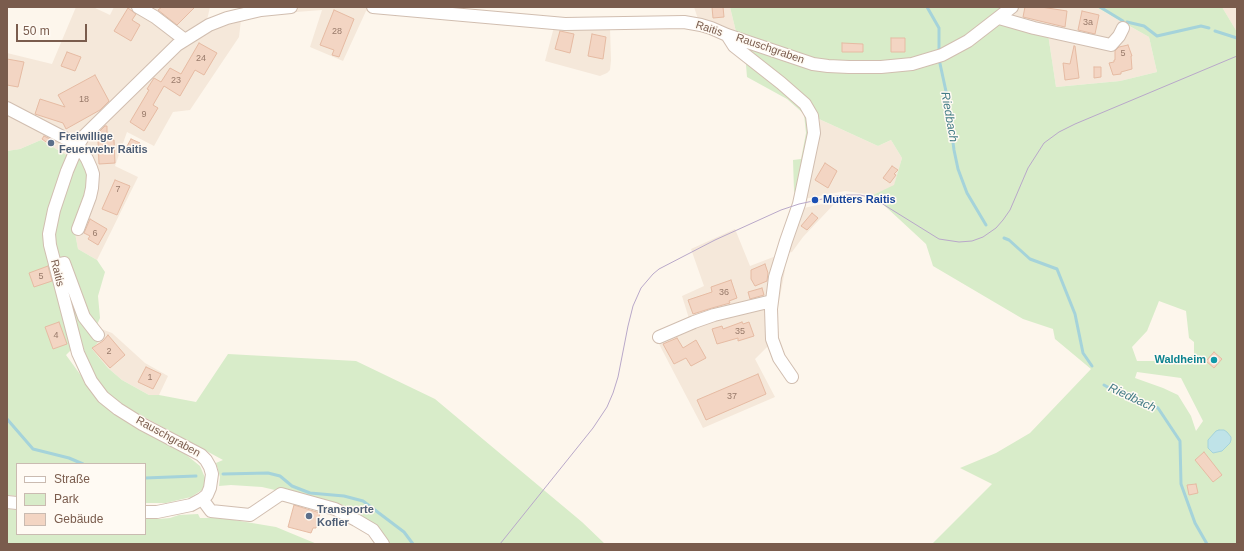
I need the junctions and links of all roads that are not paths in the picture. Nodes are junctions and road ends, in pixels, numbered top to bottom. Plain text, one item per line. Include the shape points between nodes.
1 (138, 7) edge
2 (291, 7) edge
3 (373, 7) edge
4 (1012, 7) edge
5 (999, 18) junction
6 (1123, 28) dead end
7 (727, 35) junction
8 (184, 40) junction
9 (7, 108) edge
10 (78, 145) junction
11 (78, 229) dead end
12 (55, 265) junction
13 (772, 301) junction
14 (98, 335) dead end
15 (659, 337) dead end
16 (792, 377) dead end
17 (103, 397) joint
18 (202, 499) junction
19 (146, 512) edge
20 (383, 544) edge

1 - 8 street
2 - 8 street, Raitis via 261,10 227,18
3 - 7 street, Raitis via 565,24 684,22 701,25
4 - 5 street, Rauschgraben
5 - 6 street via 1111,45
5 - 7 street, Rauschgraben via 968,41 940,56 912,64 881,67 813,64
7 - 13 street, Raitis via 734,46 805,104 812,116 814,133 799,204 775,277
8 - 10 street, Raitis via 86,132
9 - 10 street
10 - 11 street via 90,165 93,177 90,197
10 - 12 street, Raitis via 57,198 51,221 50,245
12 - 14 street via 64,263 84,317
12 - 17 street, Raitis via 78,353 91,381
13 - 15 street via 714,315
13 - 16 street, Raitis via 772,339 779,358
17 - 18 street, Rauschgraben via 142,424 206,460 212,474 212,482 207,495
18 - 19 street via 191,505
18 - 20 street via 210,511 250,515 281,494 335,509 373,530

